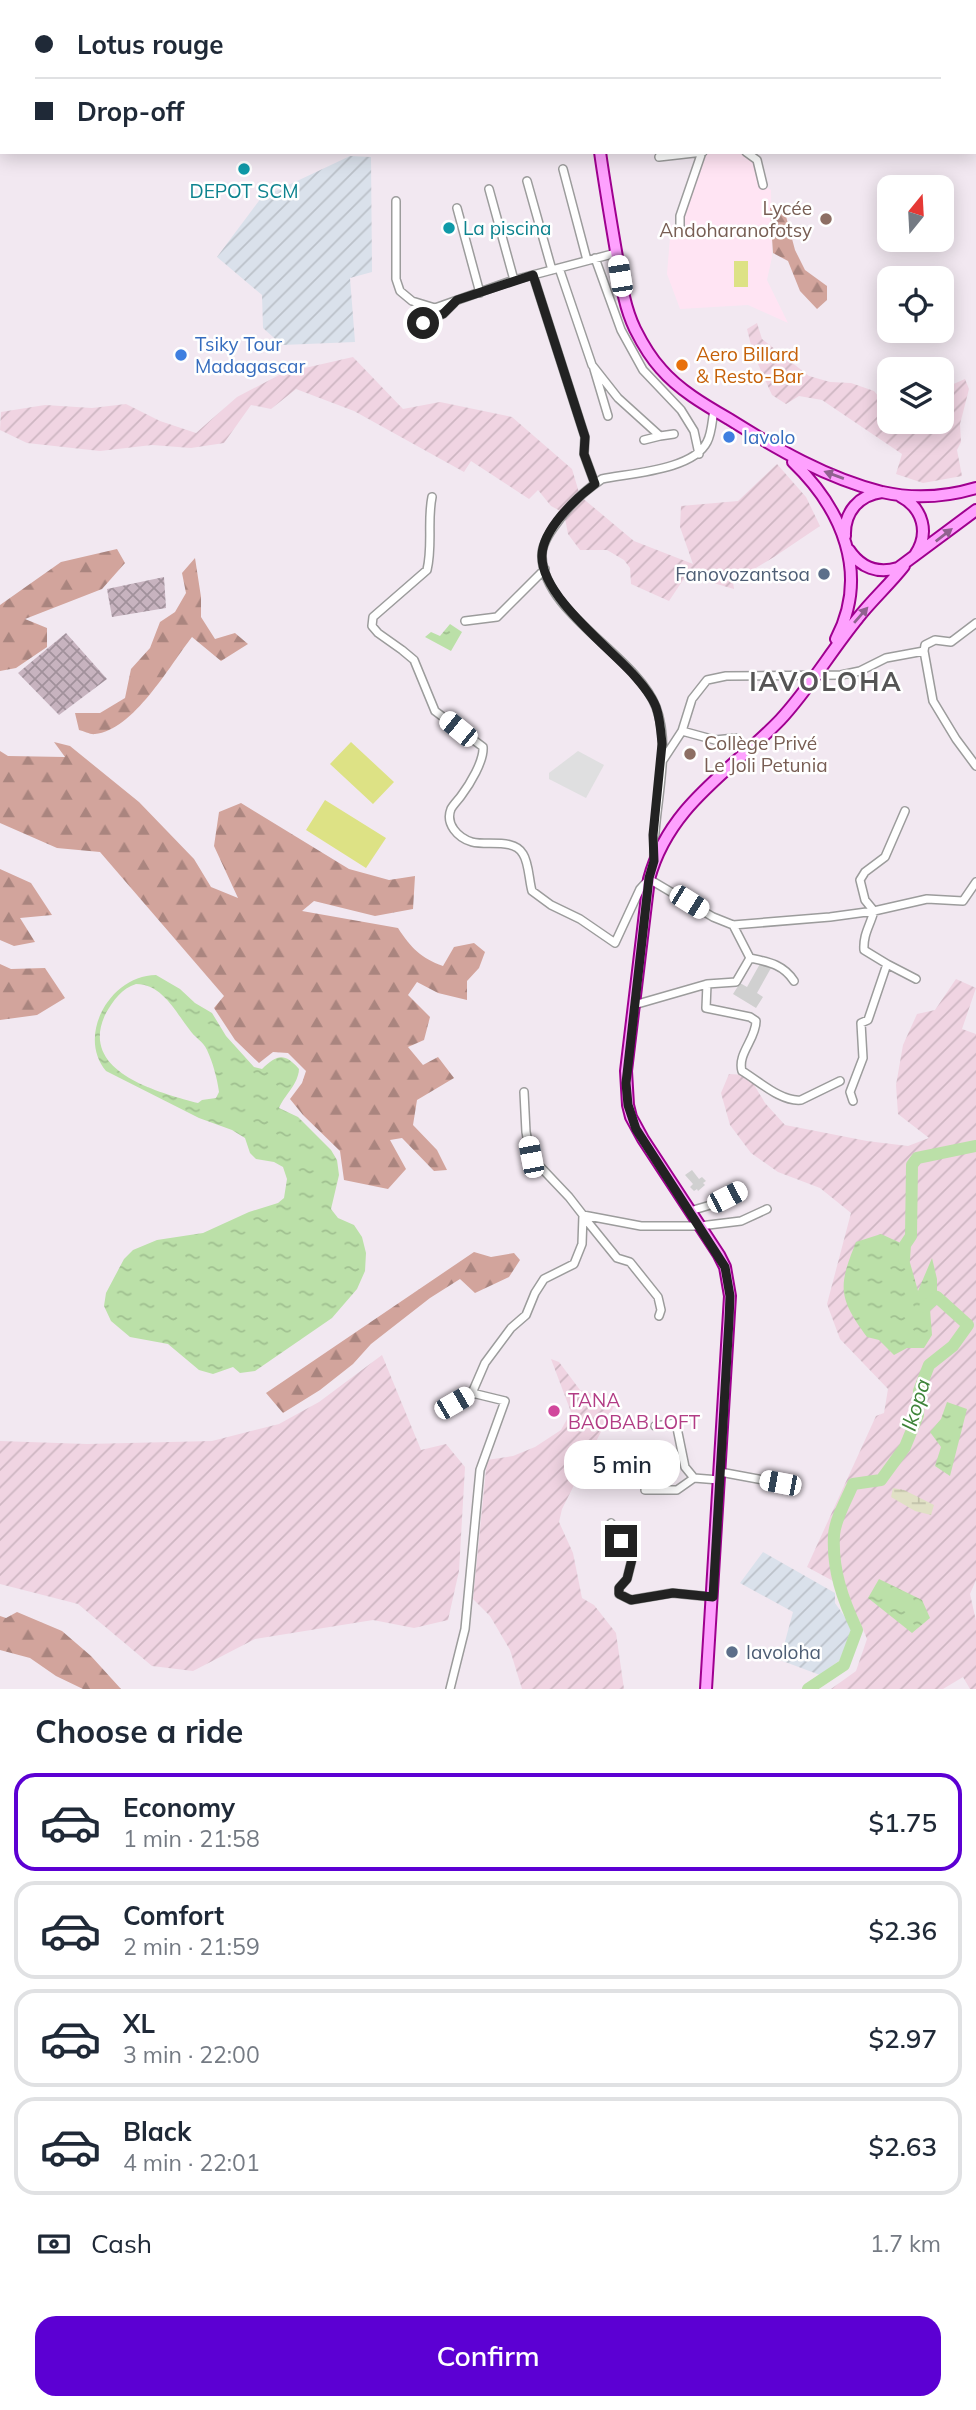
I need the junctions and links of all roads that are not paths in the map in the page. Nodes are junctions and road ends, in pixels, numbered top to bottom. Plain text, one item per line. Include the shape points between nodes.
1 (600, 154) edge
2 (685, 154) edge
3 (702, 154) edge
4 (749, 154) edge
5 (659, 157) dead end
6 (563, 169) dead end
7 (527, 181) dead end
8 (764, 185) dead end
9 (489, 189) dead end
10 (396, 201) dead end
11 (457, 208) dead end
12 (680, 227) dead end
13 (616, 253) junction
14 (591, 259) junction
15 (556, 269) junction
16 (533, 275) junction
17 (514, 280) junction
18 (480, 293) junction
19 (457, 300) junction
20 (423, 323) dead end
21 (592, 365) junction
22 (713, 410) junction
23 (608, 416) dead end
24 (674, 434) dead end
25 (660, 436) junction
26 (644, 440) dead end
27 (699, 453) junction
28 (786, 455) junction
29 (595, 484) junction
30 (976, 488) edge
31 (884, 492) junction
32 (897, 494) junction
33 (432, 497) dead end
34 (976, 510) edge
35 (846, 541) junction
36 (908, 563) junction
37 (545, 569) junction
38 (465, 621) dead end
39 (976, 623) edge
40 (924, 651) junction
41 (818, 671) junction
42 (682, 731) junction
43 (734, 738) dead end
44 (661, 763) junction
45 (976, 766) edge
46 (905, 810) dead end
47 (654, 861) junction
48 (649, 878) junction
49 (976, 882) edge
50 (973, 893) edge
51 (874, 911) junction
52 (733, 925) junction
53 (750, 958) junction
54 (887, 964) junction
55 (916, 979) dead end
56 (794, 981) dead end
57 (707, 984) junction
58 (634, 1005) junction
59 (840, 1081) dead end
60 (524, 1092) dead end
61 (853, 1101) dead end
62 (740, 1190) dead end
63 (767, 1209) dead end
64 (690, 1211) junction
65 (583, 1215) junction
66 (700, 1226) junction
67 (659, 1317) dead end
68 (472, 1393) junction
69 (442, 1412) dead end
70 (655, 1426) dead end
71 (719, 1476) junction
72 (694, 1478) junction
73 (780, 1483) dead end
74 (645, 1490) dead end
75 (611, 1523) dead end
76 (713, 1597) junction
77 (450, 1689) edge
78 (706, 1689) edge

1 - 13 main road
2 - 5 street
3 - 12 street
4 - 8 street via 757,160
6 - 14 street
7 - 15 street
9 - 17 street
10 - 19 street via 396,279 400,290 412,301 435,308
11 - 18 street
13 - 14 street
13 - 22 main road via 624,298 645,348 673,382
14 - 15 street
14 - 27 street via 643,370 681,410 694,431
15 - 16 street
15 - 21 street
16 - 17 street
16 - 29 street via 585,437 584,454
17 - 18 street
18 - 19 street
19 - 20 street via 443,314
21 - 23 street
21 - 25 street via 618,398
22 - 27 street via 708,440
22 - 28 main road
24 - 25 street
25 - 26 street
27 - 29 street via 676,465
31 -> 28 main road
28 - 35 main road via 825,497
29 - 37 street via 553,528 542,555
30 - 32 main road via 935,496
31 - 32 main road
31 - 35 main road via 866,497 852,509 846,520
32 - 36 main road via 914,506 923,523 922,543
33 - 48 street via 427,570 373,617 372,625 414,660 435,711 483,747 484,754 451,809 453,829 482,845 516,847 524,854 532,891 615,943
36 -> 34 main road
35 - 36 main road via 857,560 873,569 892,570
35 - 41 main road via 852,577 849,601 839,633
41 -> 36 main road via 860,615
37 - 38 street via 497,617
37 - 44 street via 561,599 642,685 655,706
39 - 40 street via 951,642 935,640 925,645
40 - 41 street via 886,658 841,675
40 - 45 street via 933,701
41 - 42 street via 707,680 692,699
41 - 47 main road via 782,718 700,793 671,828
42 - 43 street via 715,740
42 - 44 street
44 - 47 street
46 - 51 street via 885,857 860,880 864,900
47 - 48 main road
48 - 52 street
48 - 58 main road
49 - 50 street
50 - 51 street via 963,901 927,899
51 - 52 street
51 - 54 street via 863,937 864,950
52 - 53 street
53 - 56 street via 778,965
53 - 57 street via 736,982
54 - 55 street
54 - 61 street via 868,1020 860,1023 863,1058 850,1092
57 - 58 street
57 - 59 street via 706,1008 755,1021 742,1071 794,1101
58 - 64 main road via 626,1071 628,1105 636,1129
60 - 65 street via 531,1157
62 - 64 street
63 - 66 street via 741,1221
64 - 66 main road
65 - 66 street via 641,1226
65 - 67 street via 617,1258 630,1262 658,1297
65 - 68 street via 582,1244 574,1264 544,1279 527,1315 485,1363
66 - 71 main road via 725,1267 730,1296
68 - 69 street
68 - 77 street via 505,1401 480,1470 465,1629
70 - 72 street via 676,1423 685,1467
71 - 72 street
71 - 73 street
71 - 76 main road
72 - 74 street via 677,1490
75 - 76 street via 632,1559 619,1594 631,1600 673,1593
76 - 78 main road

